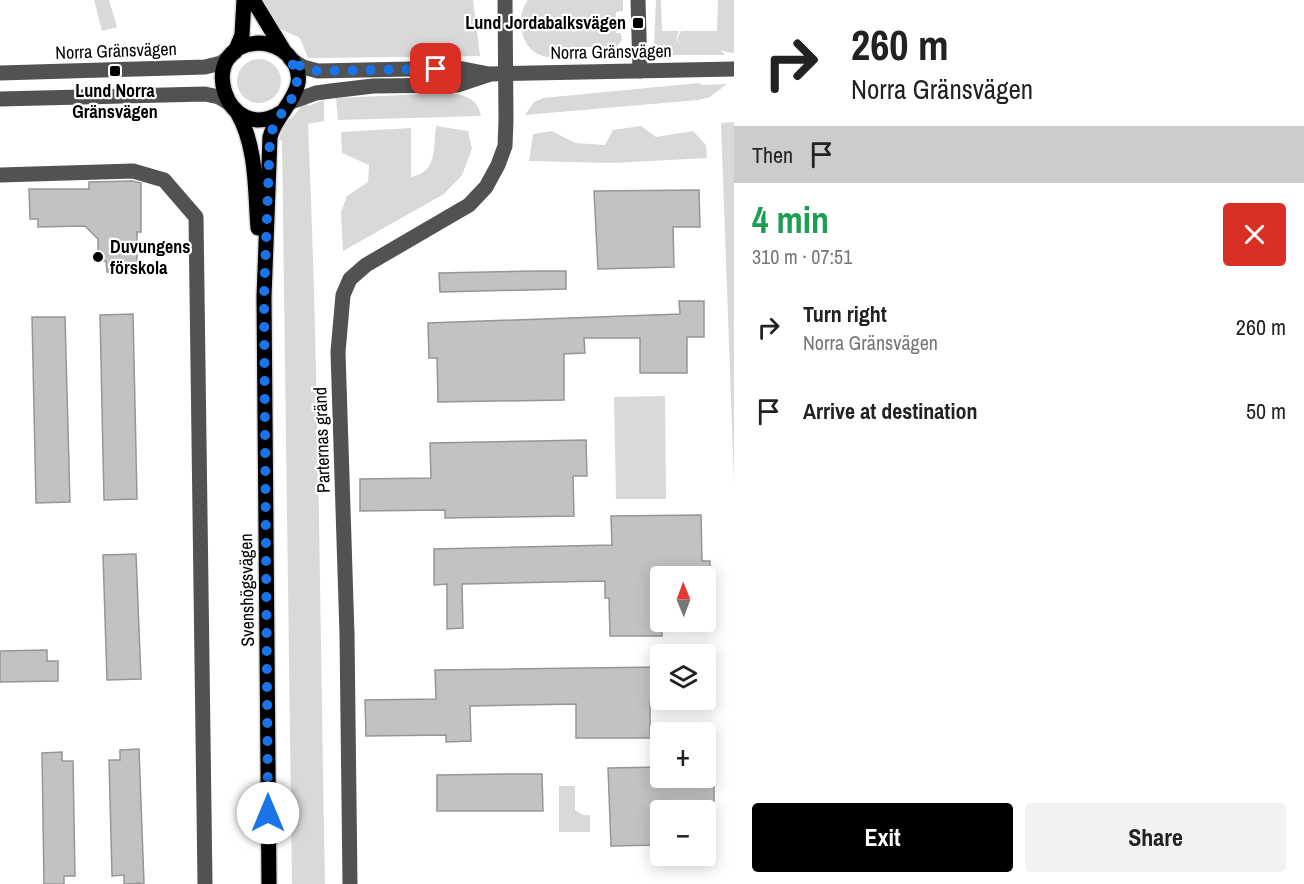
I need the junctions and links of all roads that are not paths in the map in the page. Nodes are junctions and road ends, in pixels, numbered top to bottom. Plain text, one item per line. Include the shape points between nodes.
1 (244, 0) edge
2 (253, 0) edge
3 (505, 0) edge
4 (638, 0) edge
5 (233, 54) junction
6 (289, 57) junction
7 (734, 69) edge
8 (640, 71) junction
9 (0, 74) edge
10 (489, 74) junction
11 (505, 74) junction
12 (0, 99) edge
13 (287, 107) junction
14 (233, 108) junction
15 (0, 175) edge
16 (264, 297) junction
17 (205, 884) edge
18 (269, 884) edge
19 (350, 884) edge

1 - 5 main road, Svenshögsvägen via 243,28
2 - 6 main road, Svenshögsvägen
3 - 11 street, Parternas gränd
4 - 8 street
5 - 6 main road via 247,45 260,43 272,45
5 - 9 street, Norra Gränsvägen via 206,67
5 - 14 main road, Svenshögsvägen via 222,78 223,91
6 - 10 street, Norra Gränsvägen via 303,68 318,71 458,68
6 - 13 main road, Svenshögsvägen via 298,79 297,90
7 - 8 street, Norra Gränsvägen
8 - 11 street, Norra Gränsvägen
10 - 11 street, Norra Gränsvägen
10 - 13 street, Norra Gränsvägen via 458,85 316,93
11 - 19 street, Parternas gränd via 505,146 486,187 469,205 366,265 350,279 343,295 338,352
12 - 14 street via 205,94 219,97
13 - 14 main road via 272,117 259,119 244,116
13 - 16 main road, Svenshögsvägen via 270,137
14 - 16 main road, Svenshögsvägen via 248,133 252,153
15 - 17 street via 133,171 164,180 196,217
16 - 18 main road, Svenshögsvägen

